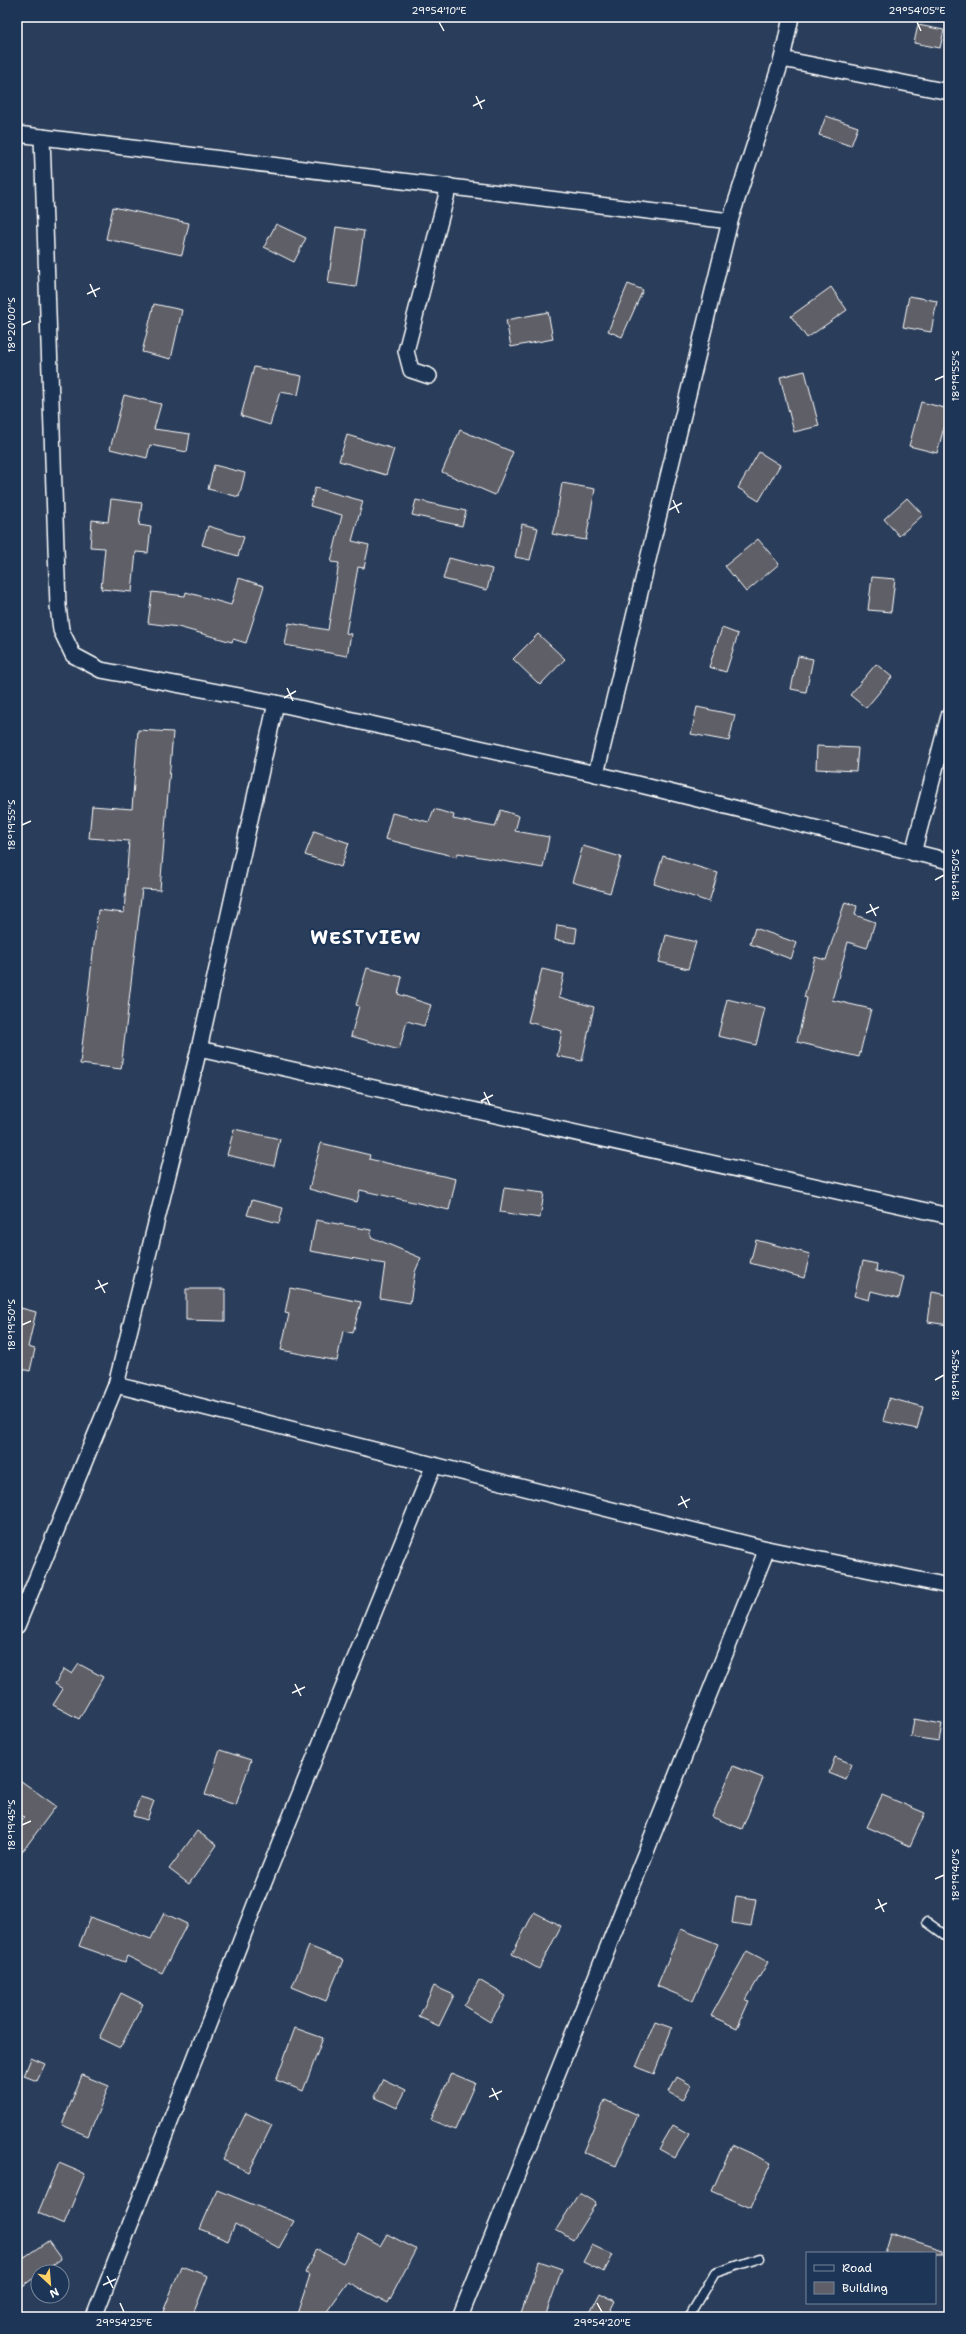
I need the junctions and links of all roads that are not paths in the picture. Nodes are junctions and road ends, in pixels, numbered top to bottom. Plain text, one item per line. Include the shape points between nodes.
1 (791, 17) edge
2 (782, 59) junction
3 (949, 92) edge
4 (17, 134) edge
5 (42, 137) junction
6 (449, 186) junction
7 (730, 221) junction
8 (429, 376) dead end
9 (276, 703) junction
10 (949, 716) edge
11 (596, 774) junction
12 (913, 853) junction
13 (949, 861) edge
14 (199, 1049) junction
15 (949, 1216) edge
16 (116, 1385) junction
17 (433, 1467) junction
18 (767, 1549) junction
19 (949, 1586) edge
20 (17, 1626) edge
21 (927, 1922) dead end
22 (949, 1938) edge
23 (760, 2258) dead end
24 (94, 2317) edge
25 (460, 2317) edge
26 (689, 2317) edge

1 - 2 street
2 - 3 street
2 - 7 street
4 - 5 street
5 - 6 street
5 - 9 street via 58,606 61,630 73,655 101,670
6 - 7 street
6 - 8 street via 406,351 411,370
7 - 11 street
9 - 11 street
9 - 14 street
10 - 12 street
11 - 12 street
12 - 13 street
14 - 15 street
14 - 16 street
16 - 17 street
16 - 20 street
17 - 18 street
17 - 24 street via 256,1902
18 - 19 street
18 - 25 street
21 - 22 lane
23 - 26 lane via 715,2273

